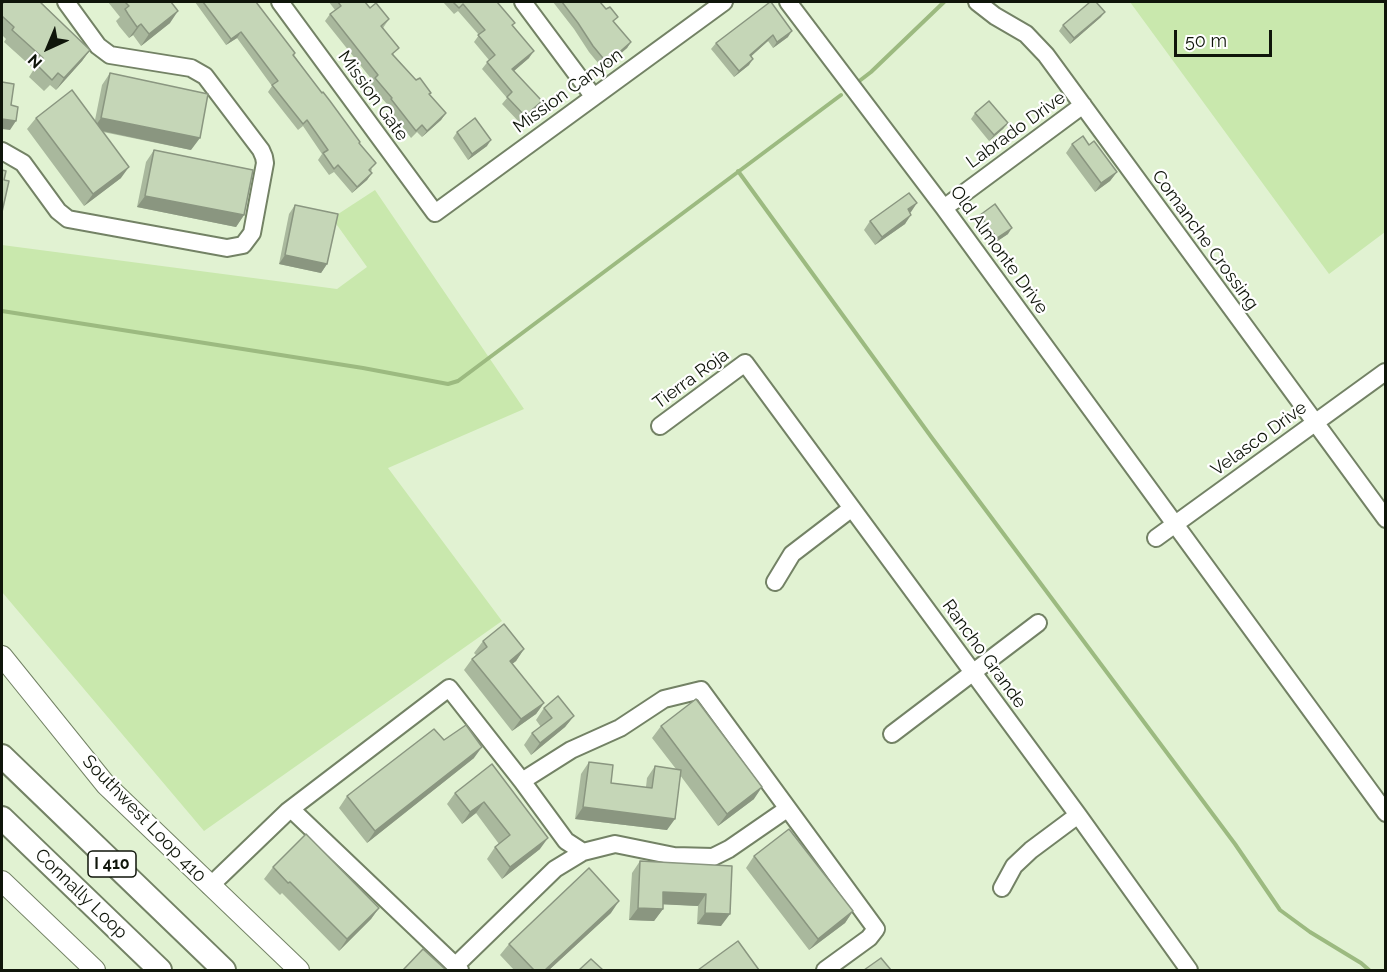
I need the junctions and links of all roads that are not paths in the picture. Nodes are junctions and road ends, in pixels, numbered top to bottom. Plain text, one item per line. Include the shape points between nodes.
1 (66, 2) edge
2 (280, 2) edge
3 (523, 2) edge
4 (724, 2) edge
5 (788, 2) edge
6 (977, 2) edge
7 (593, 96) junction
8 (1083, 105) junction
9 (2, 151) edge
10 (944, 208) junction
11 (435, 213) joint
12 (746, 363) joint
13 (1385, 372) edge
14 (1315, 423) junction
15 (660, 426) dead end
16 (852, 508) junction
17 (1386, 519) edge
18 (1176, 524) junction
19 (1156, 538) dead end
20 (775, 582) dead end
21 (1038, 623) dead end
22 (2, 656) edge
23 (974, 672) junction
24 (892, 734) dead end
25 (2, 756) edge
26 (522, 782) junction
27 (291, 808) junction
28 (787, 809) junction
29 (1386, 813) edge
30 (1078, 815) junction
31 (2, 818) edge
32 (583, 852) junction
33 (2, 881) edge
34 (210, 886) junction
35 (1002, 888) dead end
36 (458, 968) edge
37 (95, 970) edge
38 (160, 970) edge
39 (224, 970) edge
40 (299, 970) edge
41 (825, 970) edge
42 (1189, 970) edge

1 - 9 street via 98,46 110,55 191,68 205,76 264,157 252,233 243,245 228,248 68,219 23,163
2 - 11 street, Mission Gate
3 - 7 street
4 - 7 street, Mission Canyon
5 - 10 street, Old Almonte Drive
6 - 8 street, Comanche Crossing via 1034,40
7 - 11 street, Mission Canyon
8 - 10 street, Labrado Drive
8 - 14 street, Comanche Crossing
10 - 18 street, Old Almonte Drive
12 - 15 street, Tierra Roja
12 - 16 street, Rancho Grande
13 - 14 street, Velasco Drive
14 - 17 street, Comanche Crossing
14 - 18 street, Velasco Drive
16 - 20 street via 792,554
16 - 23 street, Rancho Grande
18 - 19 street, Velasco Drive
18 - 29 street, Old Almonte Drive
21 - 23 street
22 - 34 main road, Southwest Loop 410 via 106,785
23 - 24 street
23 - 30 street, Rancho Grande
25 - 39 highway, I 410
26 - 27 street via 449,688
26 - 28 street via 571,750 620,729 664,699 701,690
26 - 32 street via 566,841
27 - 34 street
27 - 36 street
28 - 32 street via 713,857 674,856 615,844
28 - 41 street via 876,929
30 - 35 street via 1014,866
30 - 42 street, Rancho Grande
31 - 38 highway, Connally Loop / I 410
32 - 36 street via 555,869
33 - 37 main road
34 - 40 main road, Southwest Loop 410

